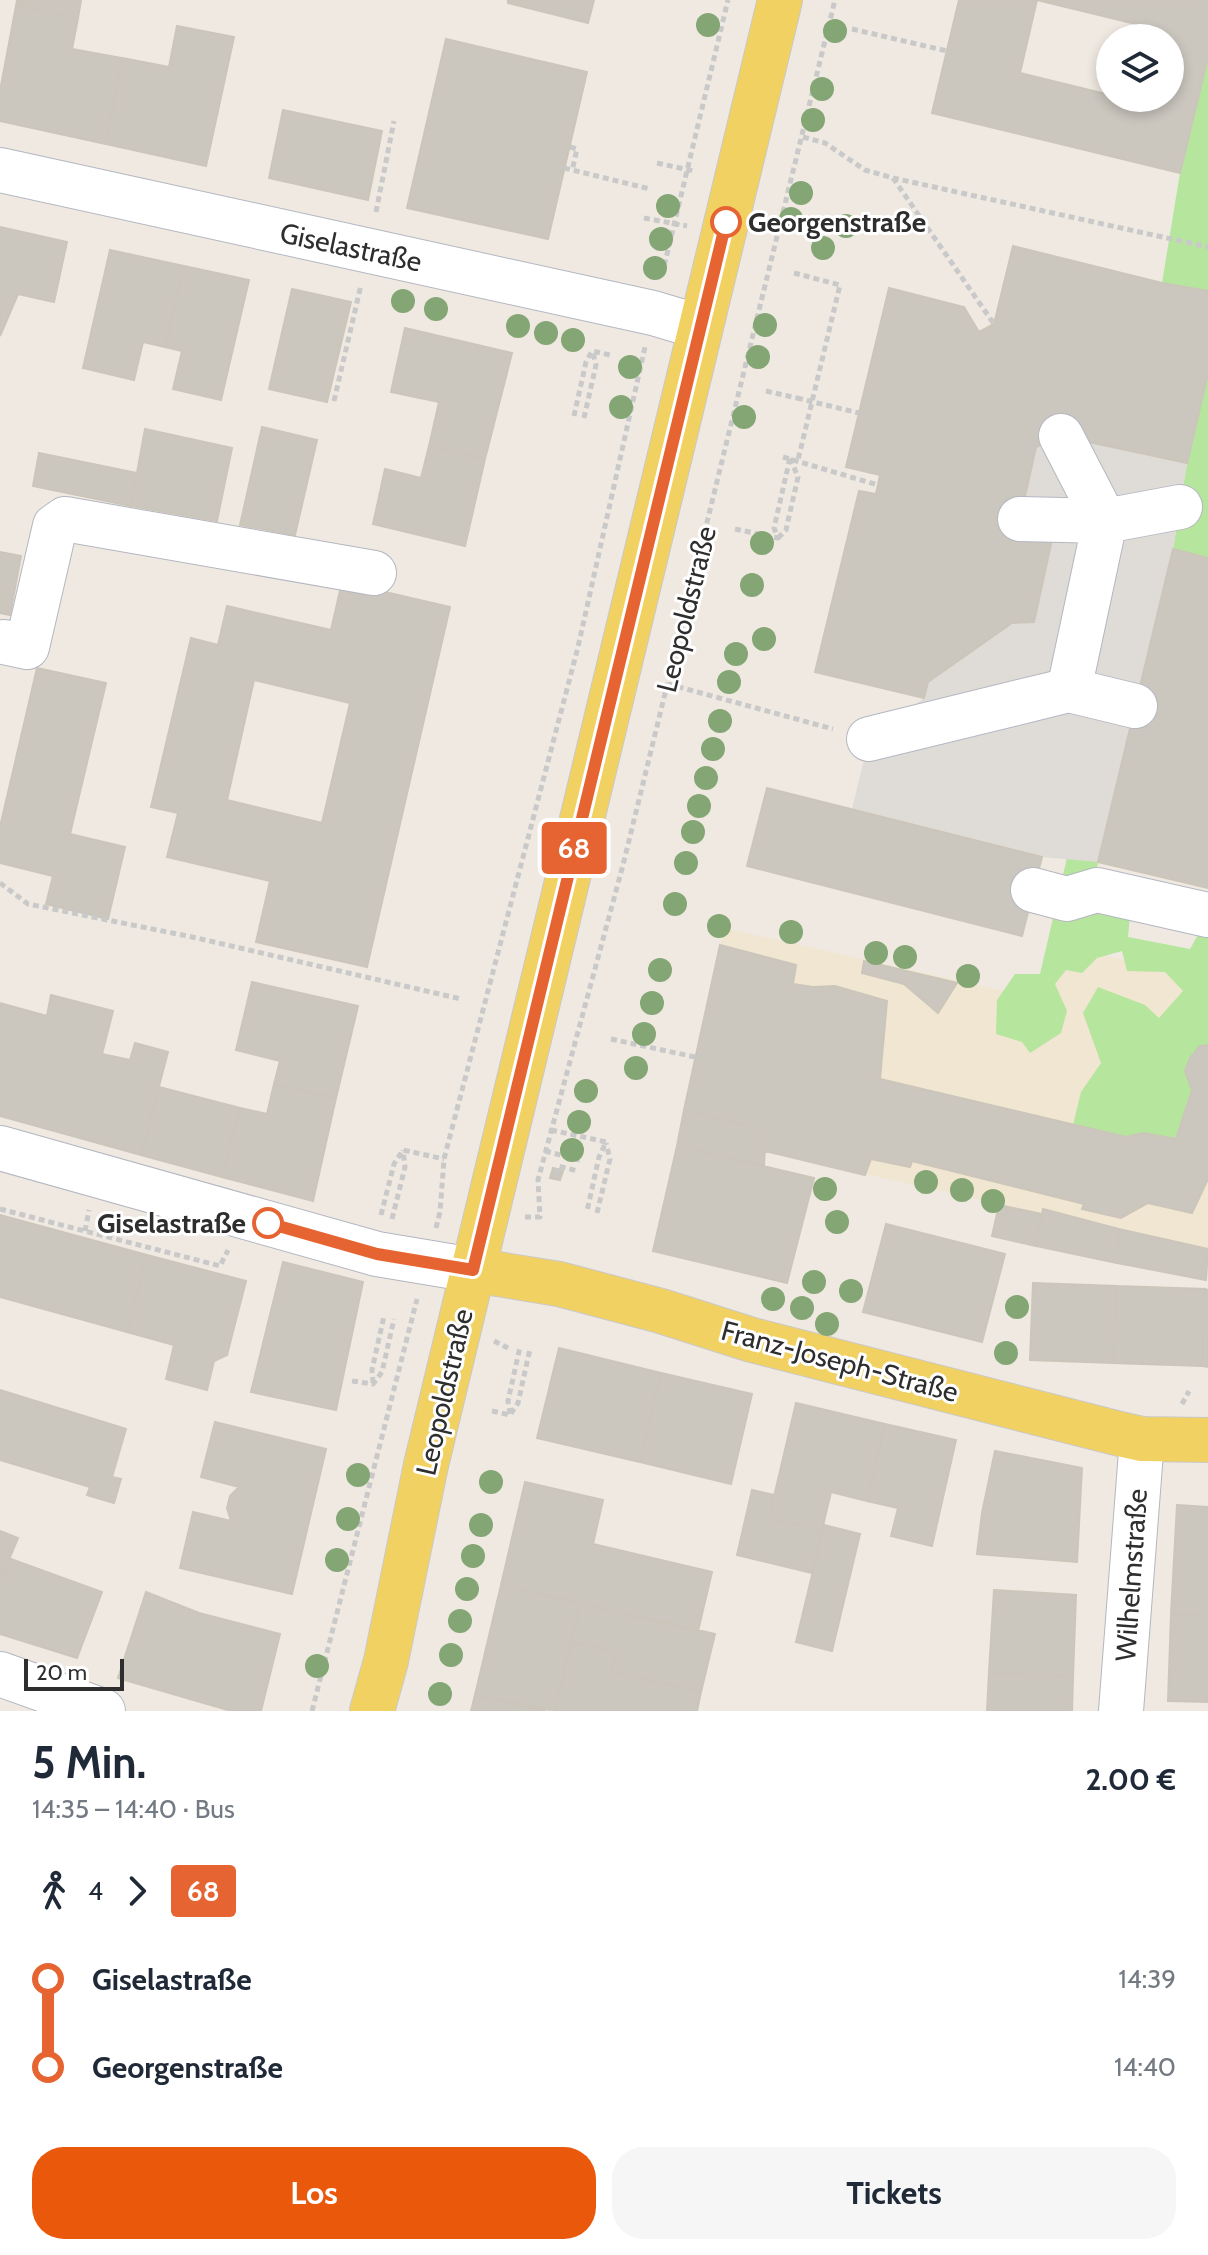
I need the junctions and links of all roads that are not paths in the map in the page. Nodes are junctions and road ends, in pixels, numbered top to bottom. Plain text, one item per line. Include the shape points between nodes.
1 (780, 0) edge
2 (0, 170) edge
3 (700, 327) junction
4 (1061, 436) dead end
5 (1180, 507) dead end
6 (1020, 519) dead end
7 (1105, 521) junction
8 (374, 573) dead end
9 (4, 642) dead end
10 (1069, 690) junction
11 (1135, 706) dead end
12 (869, 739) road end
13 (1033, 890) dead end
14 (1208, 915) edge
15 (0, 1148) edge
16 (473, 1270) junction
17 (1142, 1439) junction
18 (1208, 1440) edge
19 (0, 1674) edge
20 (103, 1711) edge
21 (372, 1711) edge
22 (1121, 1711) edge

1 - 3 main road, Leopoldstraße
2 - 3 street, Giselastraße
3 - 16 main road, Leopoldstraße
4 - 7 street
5 - 7 street
6 - 7 street
7 - 10 street
8 - 9 street via 65,519 55,526 27,647
10 - 11 street
10 - 12 street
13 - 14 street via 1067,899 1097,890
15 - 16 street via 377,1254
16 - 17 main road, Franz-Joseph-Straße via 559,1284 752,1340
16 - 21 main road, Leopoldstraße
17 - 18 main road, Franz-Joseph-Straße
17 - 22 street, Wilhelmstraße
19 - 20 street

